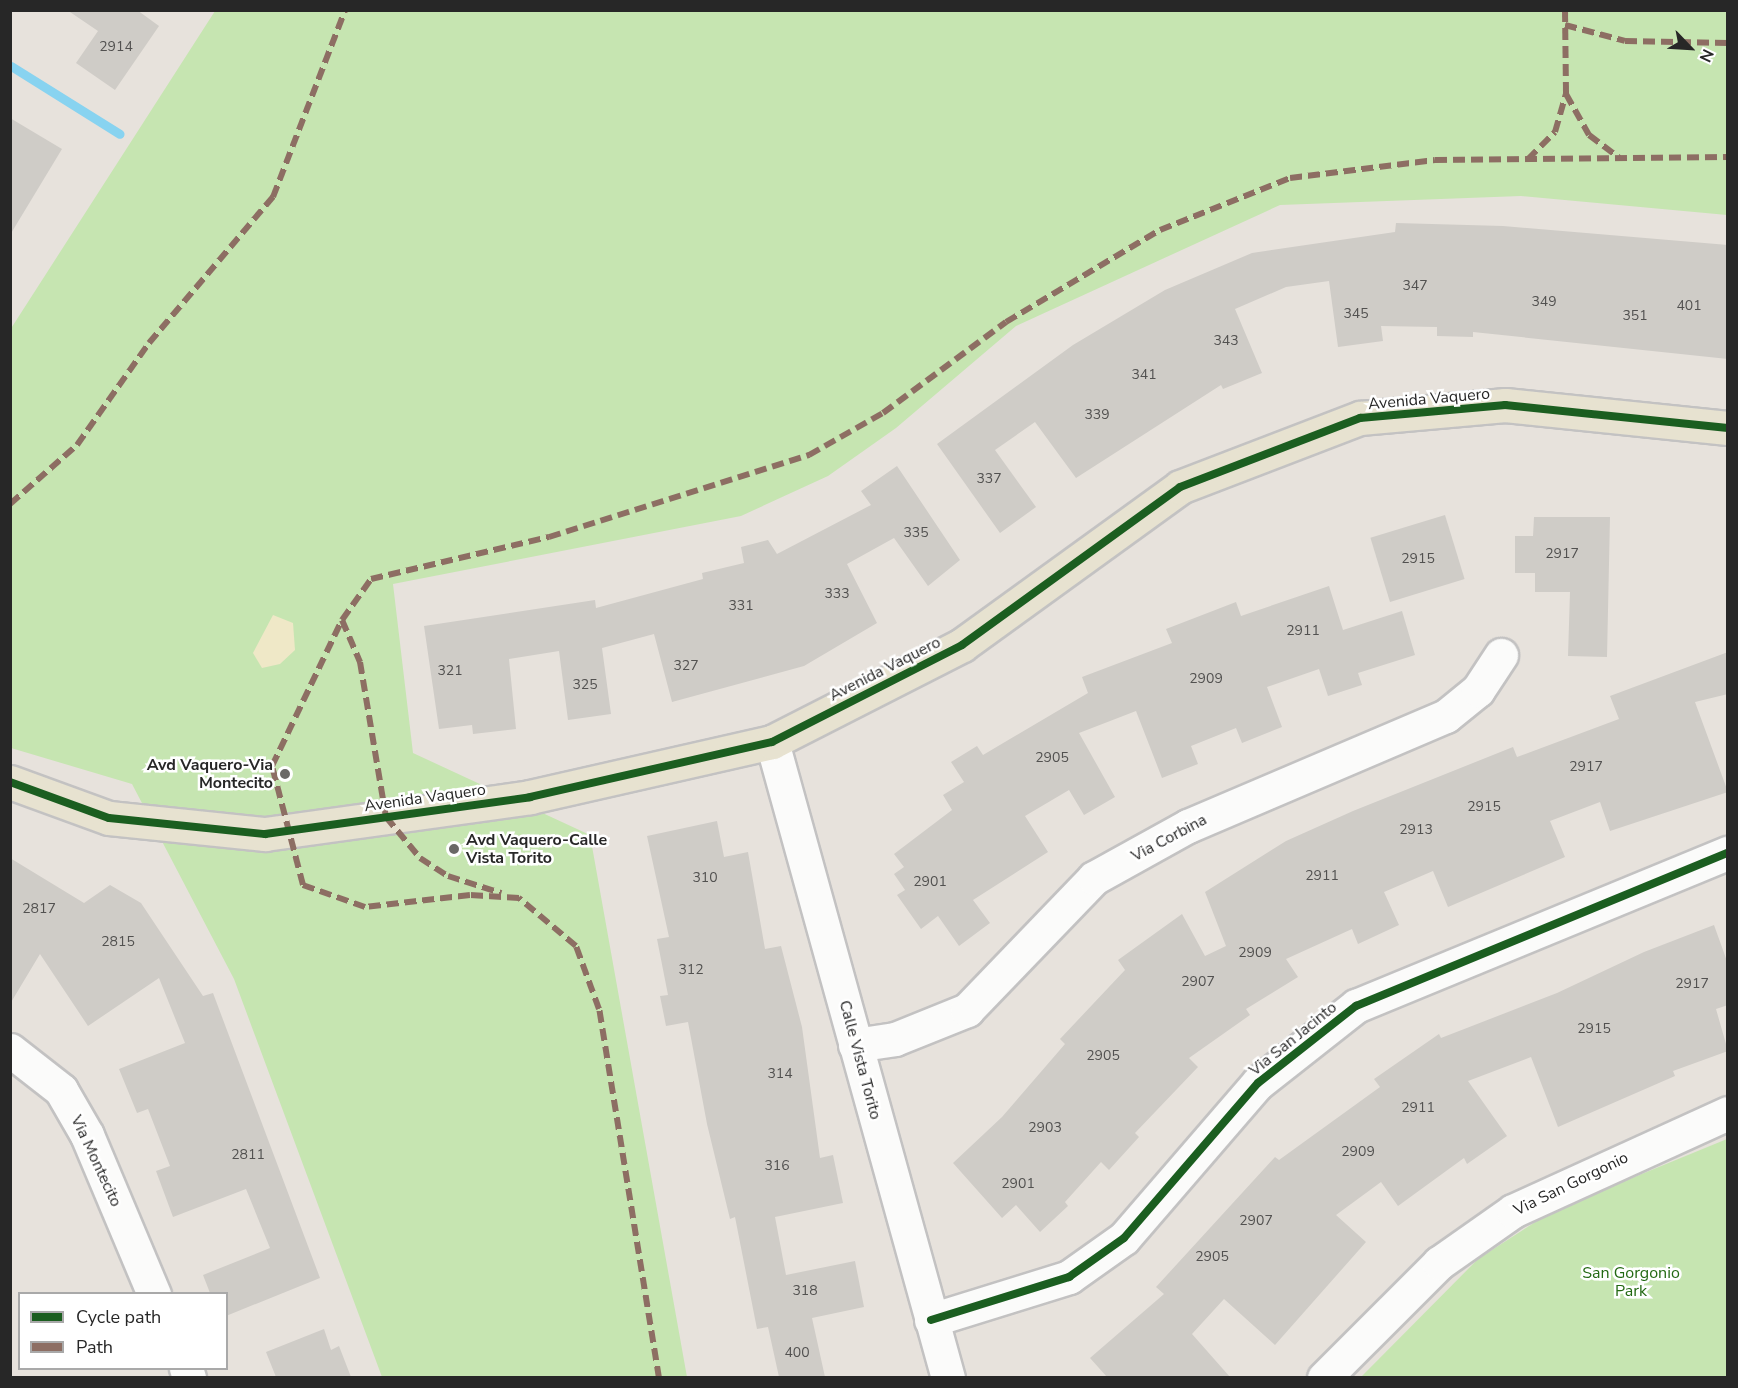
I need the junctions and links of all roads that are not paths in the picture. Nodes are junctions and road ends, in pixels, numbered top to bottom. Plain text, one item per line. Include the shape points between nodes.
1 (1728, 428) edge
2 (1501, 655) dead end
3 (772, 742) junction
4 (10, 782) edge
5 (1728, 853) edge
6 (855, 1045) junction
7 (10, 1050) edge
8 (1721, 1115) edge
9 (154, 1292) edge
10 (931, 1320) junction
11 (948, 1377) edge
12 (1324, 1377) edge

1 - 3 main road, Avenida Vaquero via 1505,405 1360,418 1180,488 962,645
2 - 6 street, Via Corbina via 1478,690 1446,716 1188,826 1094,878 967,1010 895,1039
3 - 4 main road, Avenida Vaquero via 530,797 265,834 109,818
3 - 6 street, Calle Vista Torito
5 - 10 street, Via San Jacinto via 1356,1006 1258,1083 1124,1238 1069,1277
6 - 10 street, Calle Vista Torito
7 - 9 street, Via Montecito via 66,1099 87,1135
8 - 12 street, Via San Gorgonio via 1513,1211 1439,1263
10 - 11 street, Calle Vista Torito

